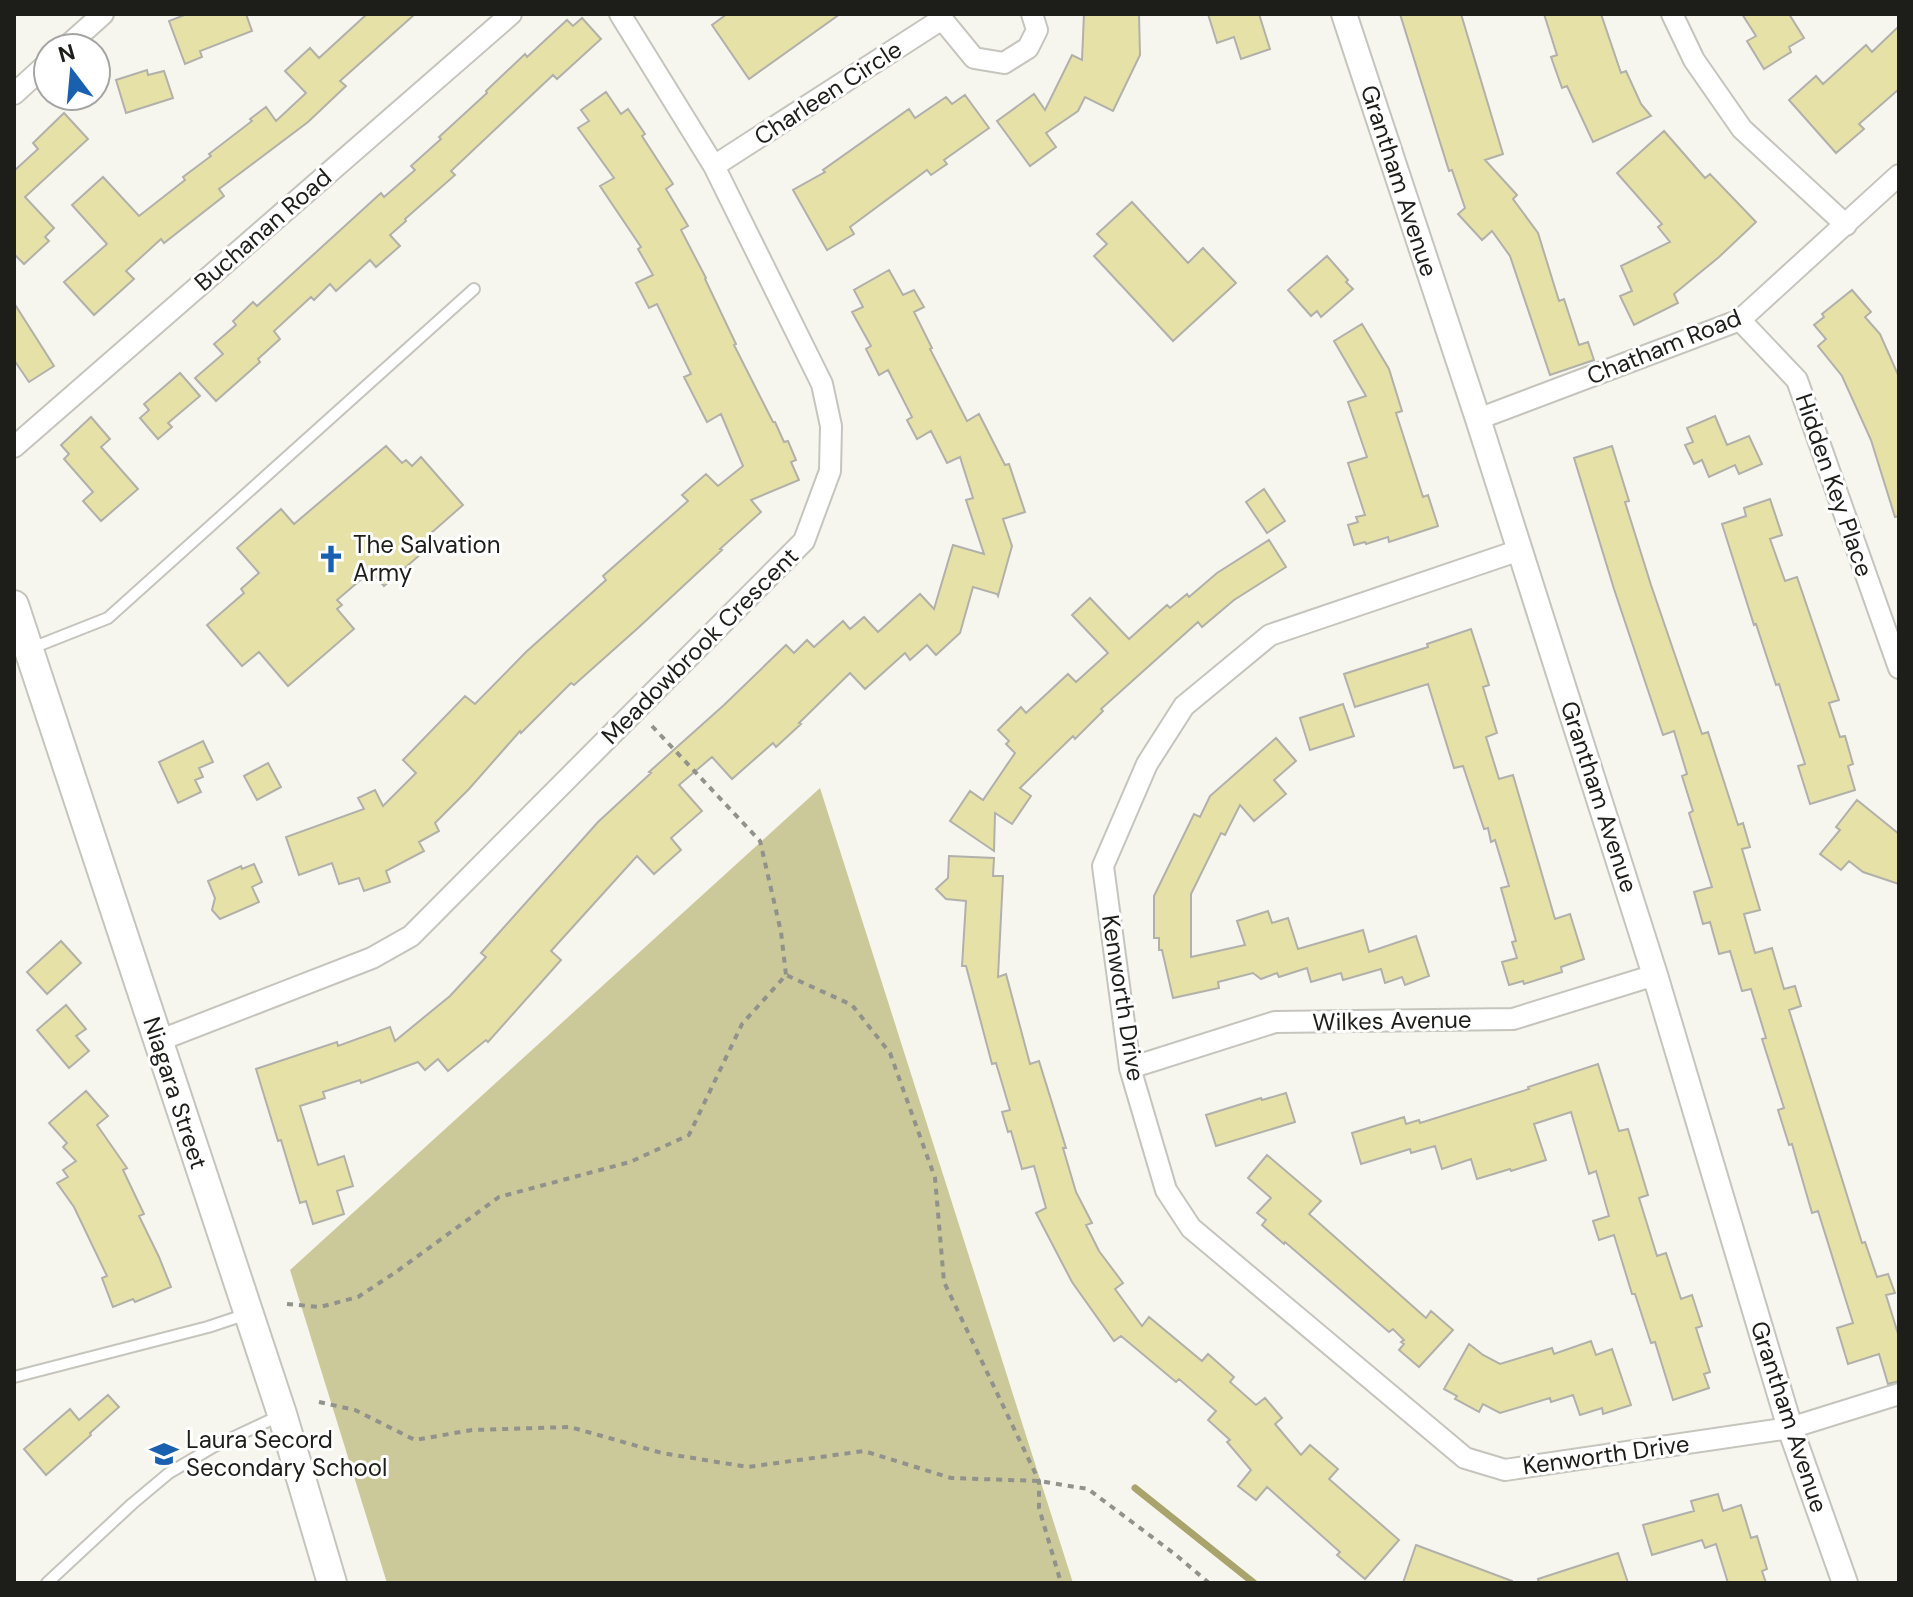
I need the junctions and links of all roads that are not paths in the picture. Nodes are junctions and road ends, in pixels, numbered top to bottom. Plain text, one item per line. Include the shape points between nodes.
1 (103, 14) edge
2 (511, 14) edge
3 (620, 14) edge
4 (1032, 14) edge
5 (1344, 14) edge
6 (1672, 14) edge
7 (942, 17) edge
8 (83, 32) edge
9 (32, 78) edge
10 (14, 94) edge
11 (714, 166) junction
12 (1899, 175) edge
13 (1846, 225) junction
14 (474, 289) dead end
15 (1740, 320) junction
16 (1478, 419) junction
17 (14, 447) edge
18 (1520, 550) junction
19 (14, 605) edge
20 (28, 649) junction
21 (1899, 668) edge
22 (1655, 975) junction
23 (158, 1041) junction
24 (1130, 1068) junction
25 (249, 1314) junction
26 (14, 1377) edge
27 (1899, 1394) edge
28 (282, 1414) junction
29 (1790, 1428) junction
30 (47, 1583) edge
31 (332, 1583) edge
32 (1845, 1583) edge

1 - 8 street
2 - 17 street, Buchanan Road
3 - 11 street, Meadowbrook Crescent
4 - 7 street, Charleen Circle via 1037,30 1028,48 1004,63 974,58
5 - 16 street, Grantham Avenue
6 - 13 street via 1694,60 1742,129
7 - 11 street, Charleen Circle
9 - 10 street
11 - 23 street, Meadowbrook Crescent via 822,384 831,426 830,471 804,541 411,936 372,958
12 - 13 street, Chatham Road
13 - 15 street, Chatham Road
14 - 20 lane via 108,618
15 - 16 street, Chatham Road
15 - 21 street, Hidden Key Place via 1797,380
16 - 18 street, Grantham Avenue
18 - 22 street, Grantham Avenue
18 - 24 street, Kenworth Drive via 1270,635 1184,706 1147,764 1103,866
19 - 20 main road, Niagara Street
20 - 23 main road, Niagara Street
22 - 24 street, Wilkes Avenue via 1513,1019 1275,1022
22 - 29 street, Grantham Avenue
23 - 25 main road, Niagara Street
24 - 29 street, Kenworth Drive via 1166,1190 1191,1228 1465,1458 1505,1470
25 - 26 lane
25 - 28 main road, Niagara Street
27 - 29 street, Kenworth Drive
28 - 30 lane via 169,1473
28 - 31 main road, Niagara Street
29 - 32 street, Grantham Avenue

